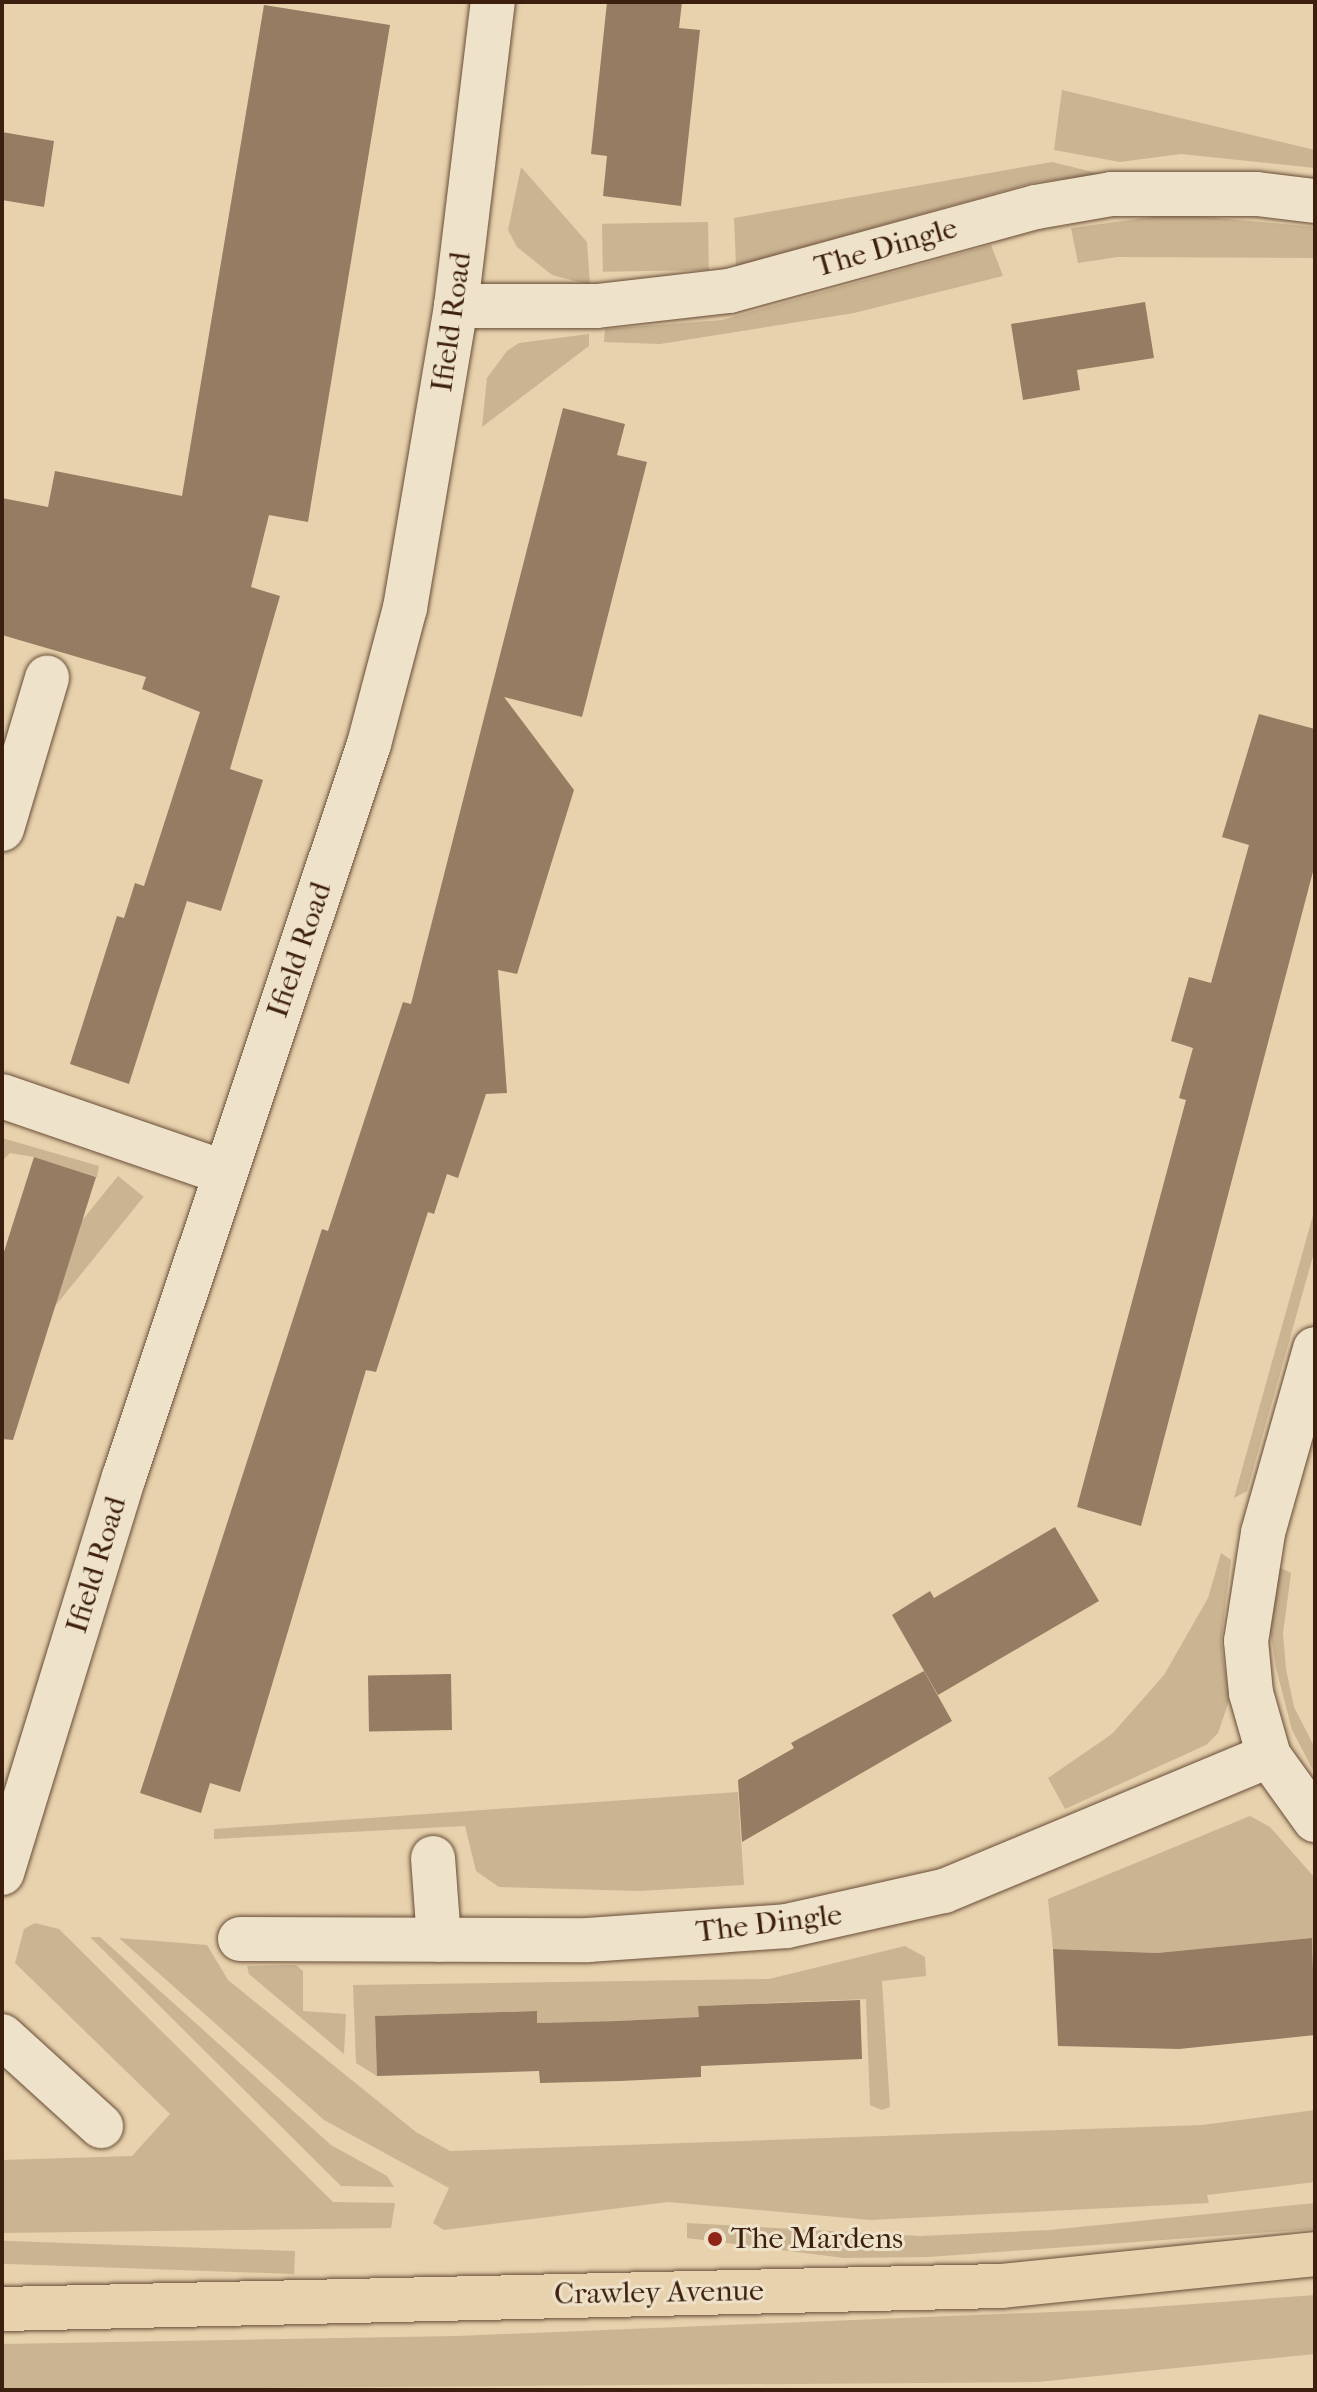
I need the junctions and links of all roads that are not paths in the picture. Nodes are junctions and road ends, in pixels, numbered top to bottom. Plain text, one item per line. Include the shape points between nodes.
1 (493, 2) edge
2 (1315, 201) edge
3 (456, 306) junction
4 (47, 678) dead end
5 (2, 829) edge
6 (2, 1096) edge
7 (223, 1172) junction
8 (1315, 1349) edge
9 (1269, 1756) junction
10 (1315, 1820) edge
11 (433, 1858) dead end
12 (2, 1873) edge
13 (240, 1939) dead end
14 (439, 1940) junction
15 (2, 2036) edge
16 (101, 2126) dead end
17 (1315, 2254) edge
18 (2, 2309) edge

1 - 3 street, Ifield Road
2 - 3 street, The Dingle via 1257,194 1111,194 1036,207 729,291 597,306
3 - 7 street, Ifield Road via 405,608 369,744
4 - 5 street
6 - 7 street
7 - 12 street, Ifield Road
8 - 9 street via 1251,1588 1246,1641 1251,1693
9 - 10 street
9 - 14 street, The Dingle via 944,1891 868,1912 696,1934
11 - 14 street
13 - 14 street, The Dingle
15 - 16 street
17 - 18 main road, Crawley Avenue via 1002,2286

